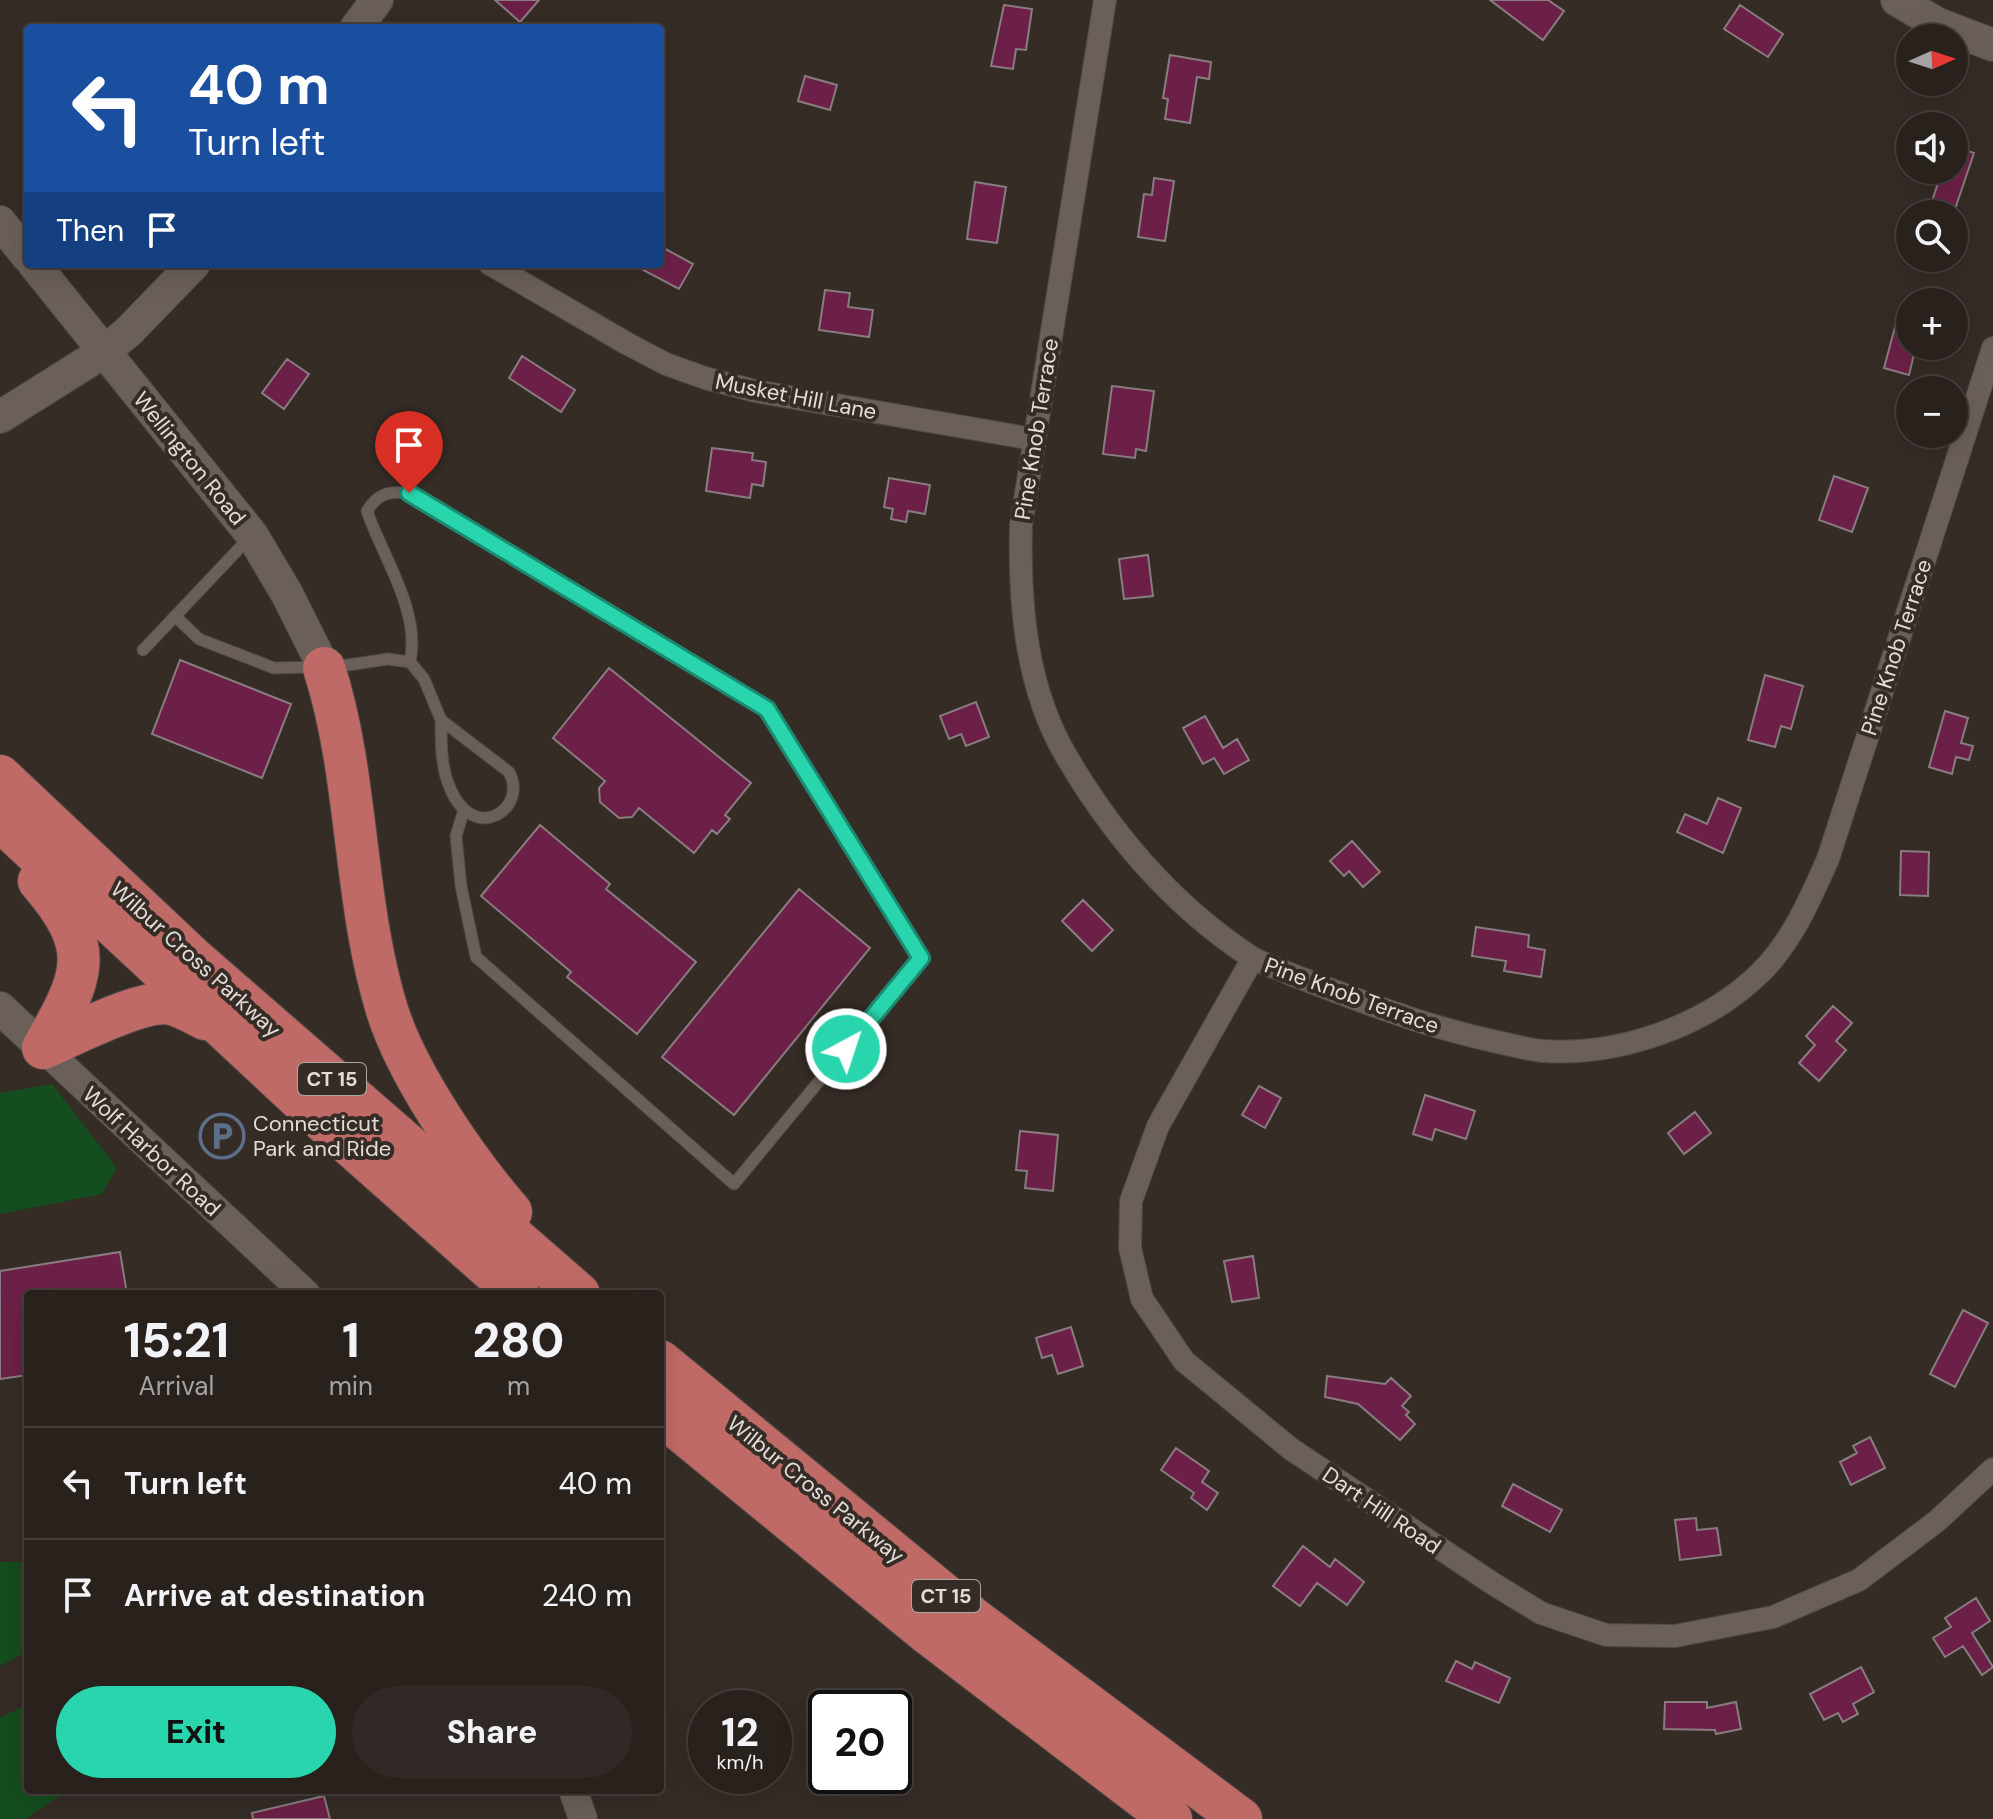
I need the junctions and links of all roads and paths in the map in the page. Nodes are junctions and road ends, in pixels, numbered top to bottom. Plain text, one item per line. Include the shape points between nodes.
1 (377, 0) edge
2 (1105, 0) edge
3 (1897, 0) edge
4 (359, 24) edge
5 (1993, 45) edge
6 (0, 222) edge
7 (24, 252) edge
8 (37, 268) edge
9 (190, 268) edge
10 (497, 268) edge
11 (1993, 348) edge
12 (105, 351) junction
13 (0, 417) edge
14 (1033, 439) junction
15 (252, 535) junction
16 (175, 616) junction
17 (143, 650) dead end
18 (410, 662) junction
19 (324, 668) junction
20 (441, 720) junction
21 (0, 764) edge
22 (0, 776) edge
23 (464, 810) junction
24 (0, 820) edge
25 (0, 834) edge
26 (88, 861) junction
27 (1253, 958) junction
28 (0, 1008) edge
29 (221, 1027) junction
30 (43, 1048) junction
31 (302, 1290) edge
32 (514, 1290) edge
33 (576, 1290) edge
34 (578, 1290) edge
35 (664, 1364) edge
36 (664, 1417) edge
37 (1993, 1469) edge
38 (574, 1794) edge
39 (583, 1819) edge
40 (1171, 1819) edge
41 (1241, 1819) edge

1 - 4 main road
2 - 14 street, Pine Knob Terrace
3 - 5 main road via 1938,24
6 - 7 main road
8 - 12 main road, Wellington Road
9 - 12 main road
10 - 14 street, Musket Hill Lane via 626,343 705,378
11 - 27 street, Pine Knob Terrace via 1828,859 1803,916 1760,972 1696,1017 1662,1032 1623,1046 1541,1051 1440,1029
12 - 13 main road
12 - 15 main road, Wellington Road
14 - 27 street, Pine Knob Terrace via 1021,525 1020,582 1039,695 1067,758 1115,829 1164,888
15 - 16 lane
15 - 19 main road, Wellington Road
16 - 17 lane
16 - 19 lane via 199,639 274,668
18 - 19 lane via 388,659
18 - 20 lane via 424,679
18 - 23 lane via 411,626 367,511 376,497 392,491 409,493 767,709 921,958 734,1184 476,957 456,836
19 - 34 highway via 381,989 396,1036 483,1175
20 - 23 lane via 441,754 450,789
20 - 23 lane via 514,781 513,794 499,814 475,819
21 - 26 highway
22 - 26 highway, Wilbur Cross Parkway / CT 15
24 - 29 highway, Wilbur Cross Parkway / CT 15
25 - 30 highway via 56,901 78,946 74,990
26 - 33 highway, Wilbur Cross Parkway / CT 15
27 - 37 street, Dart Hill Road via 1158,1126 1131,1201 1130,1248 1142,1299 1184,1361 1291,1449 1541,1613 1606,1635 1675,1636 1773,1617 1859,1580 1937,1521
28 - 30 main road, Wolf Harbor Road
29 - 30 highway via 184,1008 158,1003
29 - 32 highway, Wilbur Cross Parkway / CT 15
30 - 31 street, Wolf Harbor Road
35 - 41 highway, Wilbur Cross Parkway / CT 15 via 974,1619
36 - 40 highway, Wilbur Cross Parkway / CT 15 via 926,1632
38 - 39 street

